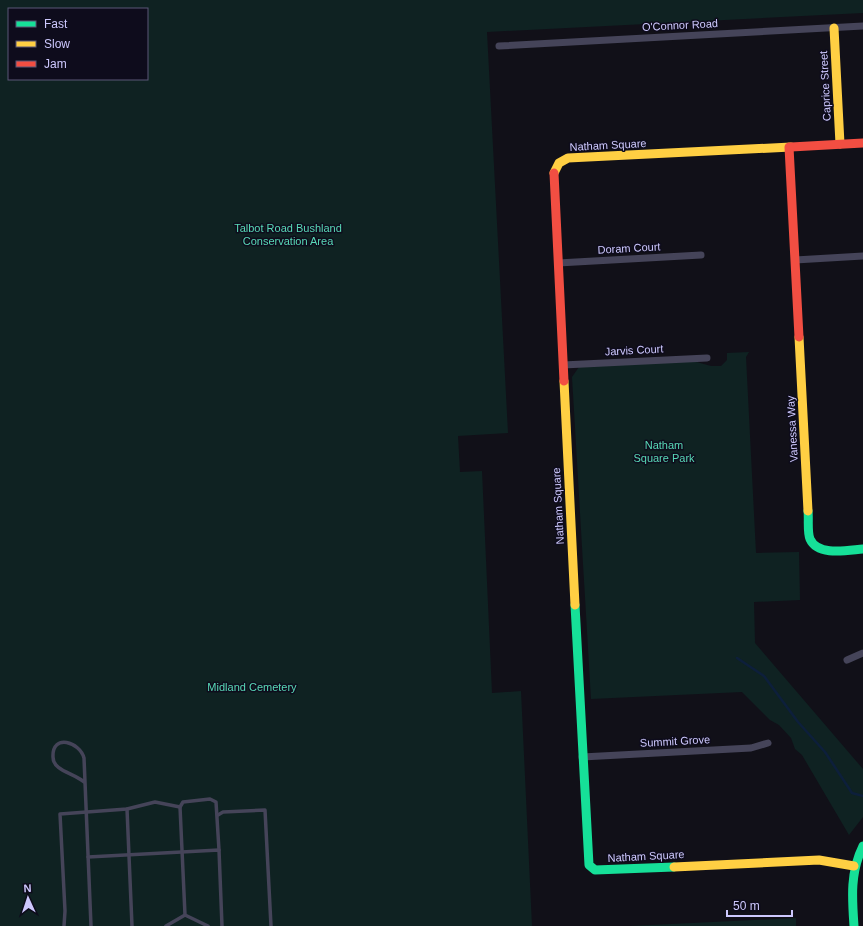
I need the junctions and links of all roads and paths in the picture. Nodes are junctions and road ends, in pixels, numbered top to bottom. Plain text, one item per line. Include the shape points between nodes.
1 (863, 26) edge
2 (834, 28) junction
3 (499, 46) dead end
4 (863, 143) edge
5 (840, 144) junction
6 (789, 147) junction
7 (702, 256) dead end
8 (863, 256) edge
9 (795, 260) junction
10 (558, 263) junction
11 (707, 358) dead end
12 (563, 365) junction
13 (863, 549) edge
14 (863, 654) edge
15 (847, 660) dead end
16 (768, 743) dead end
17 (582, 757) junction
18 (84, 782) junction
19 (180, 807) junction
20 (127, 809) junction
21 (86, 812) junction
22 (218, 815) junction
23 (863, 846) edge
24 (219, 850) junction
25 (182, 852) junction
26 (129, 855) junction
27 (88, 857) junction
28 (854, 866) junction
29 (185, 915) junction
30 (64, 926) edge
31 (91, 926) edge
32 (132, 926) edge
33 (166, 926) edge
34 (208, 926) edge
35 (222, 926) edge
36 (271, 926) edge
37 (854, 926) edge

1 - 2 street, O'Connor Road
2 - 3 street, O'Connor Road
2 - 5 street, Caprice Street
4 - 5 street, Natham Square
5 - 6 street, Natham Square
6 - 9 street, Vanessa Way
6 - 10 street, Natham Square via 558,162 553,172
7 - 10 street, Doram Court
8 - 9 street
9 - 13 street, Vanessa Way via 810,539 822,550
10 - 12 street, Natham Square
11 - 12 street, Jarvis Court
12 - 17 street, Natham Square
14 - 15 street
16 - 17 street, Summit Grove via 751,748
17 - 28 street, Natham Square via 588,859 591,868 595,870 819,860
18 - 18 lane via 82,752 68,742 60,742 53,751 53,763
18 - 21 lane
19 - 20 lane via 155,802
19 - 22 lane via 183,802 210,799 216,802
19 - 25 lane
20 - 21 lane
20 - 26 lane
21 - 27 lane
21 - 30 lane via 60,814
22 - 24 lane
22 - 36 lane via 224,812 265,810
23 - 28 street
24 - 25 lane
24 - 35 lane
25 - 26 lane
25 - 29 lane
26 - 27 lane
26 - 32 lane
27 - 31 lane
28 - 37 street
29 - 33 lane
29 - 34 lane

